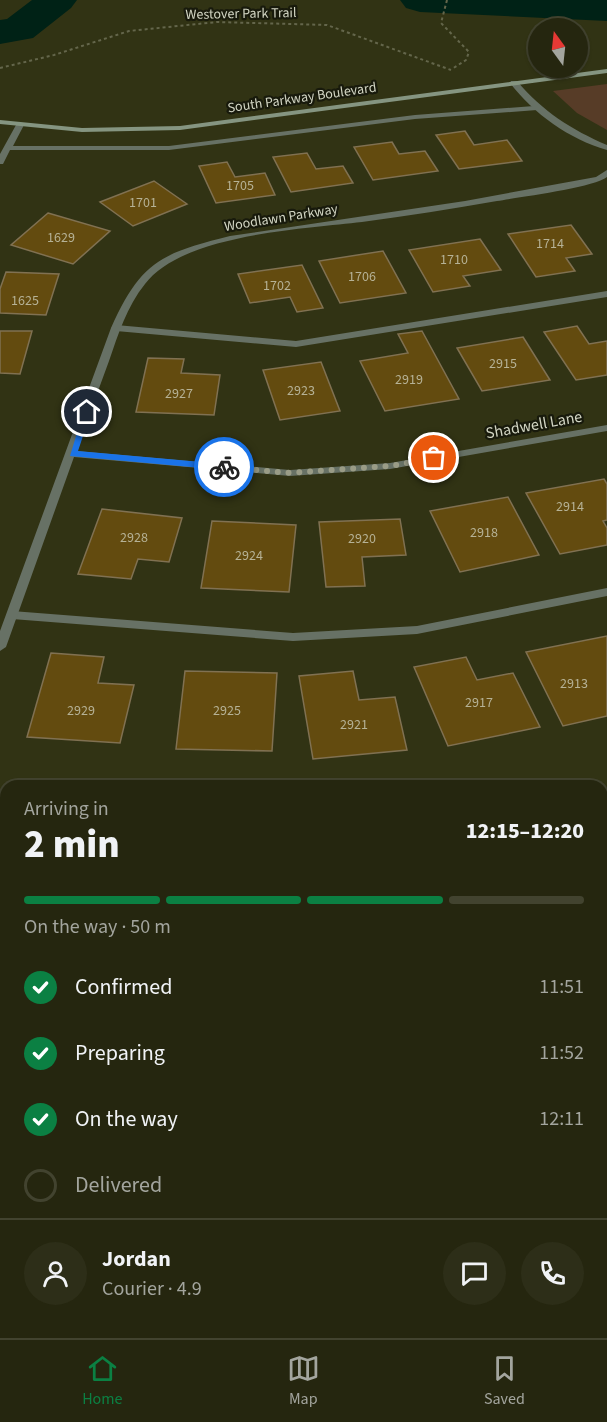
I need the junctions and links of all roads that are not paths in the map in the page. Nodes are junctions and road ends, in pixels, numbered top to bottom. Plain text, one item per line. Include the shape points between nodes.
1 (607, 71) edge
2 (514, 83) junction
3 (534, 108) junction
4 (0, 122) edge
5 (20, 125) junction
6 (8, 148) junction
7 (607, 148) edge
8 (0, 162) edge
9 (607, 173) edge
10 (607, 294) edge
11 (116, 328) junction
12 (607, 428) edge
13 (73, 454) junction
14 (607, 592) edge
15 (12, 615) junction
16 (0, 646) edge

1 - 2 street, South Parkway Boulevard
2 - 3 street
2 - 5 street, South Parkway Boulevard via 180,128 82,130
3 - 6 street via 415,117 170,148
3 - 7 street via 577,135
4 - 5 street, South Parkway Boulevard
5 - 6 street
6 - 8 street
9 - 11 street, Woodlawn Parkway via 599,179 541,192 231,238 179,254 155,266 130,296
10 - 11 street via 296,344
11 - 13 street, Woodlawn Parkway
12 - 13 street, Shadwell Lane via 390,466 290,473
13 - 15 street, Woodlawn Parkway
14 - 15 street via 417,630 293,637
15 - 16 street, Woodlawn Parkway

